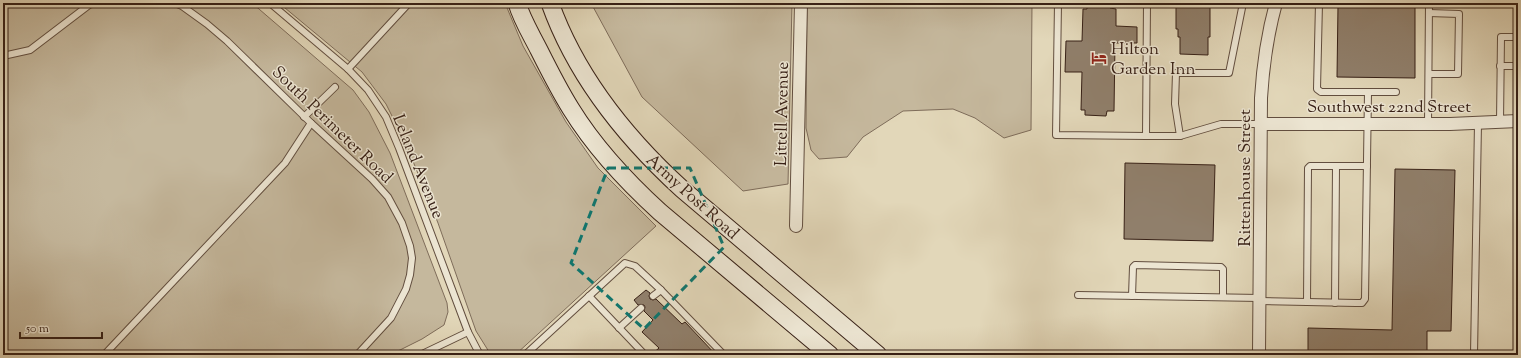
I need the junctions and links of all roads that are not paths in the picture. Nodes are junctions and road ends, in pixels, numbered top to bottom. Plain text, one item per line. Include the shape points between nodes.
1 (96, 3) edge
2 (175, 3) edge
3 (270, 3) edge
4 (409, 3) edge
5 (517, 3) edge
6 (550, 3) edge
7 (801, 3) edge
8 (1058, 3) edge
9 (1147, 3) edge
10 (1243, 3) edge
11 (1276, 3) edge
12 (1319, 3) edge
13 (1429, 3) edge
14 (1429, 13) junction
15 (1518, 37) edge
16 (3, 56) edge
17 (1500, 66) junction
18 (1518, 66) edge
19 (348, 69) junction
20 (1429, 74) junction
21 (335, 87) dead end
22 (1368, 92) junction
23 (1396, 92) dead end
24 (304, 117) junction
25 (1518, 121) edge
26 (1500, 122) junction
27 (311, 123) junction
28 (1478, 123) junction
29 (1261, 124) junction
30 (1368, 124) junction
31 (1428, 124) junction
32 (1146, 136) junction
33 (1180, 136) junction
34 (1336, 166) junction
35 (1367, 166) junction
36 (796, 226) dead end
37 (661, 290) junction
38 (589, 296) junction
39 (654, 296) dead end
40 (1078, 296) dead end
41 (1132, 296) junction
42 (1223, 297) junction
43 (1260, 299) junction
44 (1307, 302) junction
45 (1335, 303) junction
46 (641, 308) dead end
47 (619, 328) junction
48 (468, 332) junction
49 (104, 355) edge
50 (357, 355) edge
51 (420, 355) edge
52 (480, 355) edge
53 (525, 355) edge
54 (645, 355) edge
55 (724, 355) edge
56 (830, 355) edge
57 (878, 355) edge
58 (1259, 355) edge
59 (1474, 355) edge

1 - 16 lane via 89,5 30,50
2 - 24 lane, South Perimeter Road via 222,37
3 - 19 lane, Leland Avenue
4 - 19 lane
5 - 56 main road, Army Post Road via 522,18 571,109 612,164 660,212
6 - 57 main road, Army Post Road via 570,49 588,81 630,138 655,165
7 - 36 street, Littell Avenue
8 - 32 lane via 1056,135
9 - 32 lane
10 - 33 lane via 1229,73 1176,73 1175,104
11 - 29 street, Rittenhouse Street via 1264,60
12 - 22 lane via 1317,88 1320,92
13 - 14 lane
14 - 20 lane
14 - 20 lane via 1460,14 1458,74
15 - 17 lane via 1501,37
17 - 18 lane
17 - 26 lane
19 - 48 lane, Leland Avenue via 376,101 393,132
20 - 31 lane
21 - 24 lane
22 - 23 lane
22 - 30 lane
24 - 27 lane, South Perimeter Road
25 - 26 street, Southwest 22nd Street
26 - 28 street, Southwest 22nd Street
27 - 49 lane via 285,163
27 - 50 lane, South Perimeter Road via 388,197 402,222 410,246 412,258 406,289 391,318
28 - 31 street, Southwest 22nd Street
28 - 59 lane
29 - 30 street, Southwest 22nd Street
29 - 33 lane via 1221,124
29 - 43 street, Rittenhouse Street
30 - 31 street, Southwest 22nd Street
30 - 35 lane
32 - 33 lane
34 - 35 lane
34 - 44 lane via 1308,168
34 - 45 lane
35 - 45 lane via 1365,299 1362,303
37 - 38 lane via 635,266 625,263
37 - 39 lane
37 - 55 lane
38 - 47 lane
38 - 53 lane
40 - 41 lane
41 - 42 lane
41 - 42 lane via 1133,267 1143,265 1221,267
42 - 43 lane
43 - 44 lane
43 - 58 street, Rittenhouse Street
44 - 45 lane
46 - 47 lane
47 - 54 lane
48 - 51 lane
48 - 52 lane, Leland Avenue

